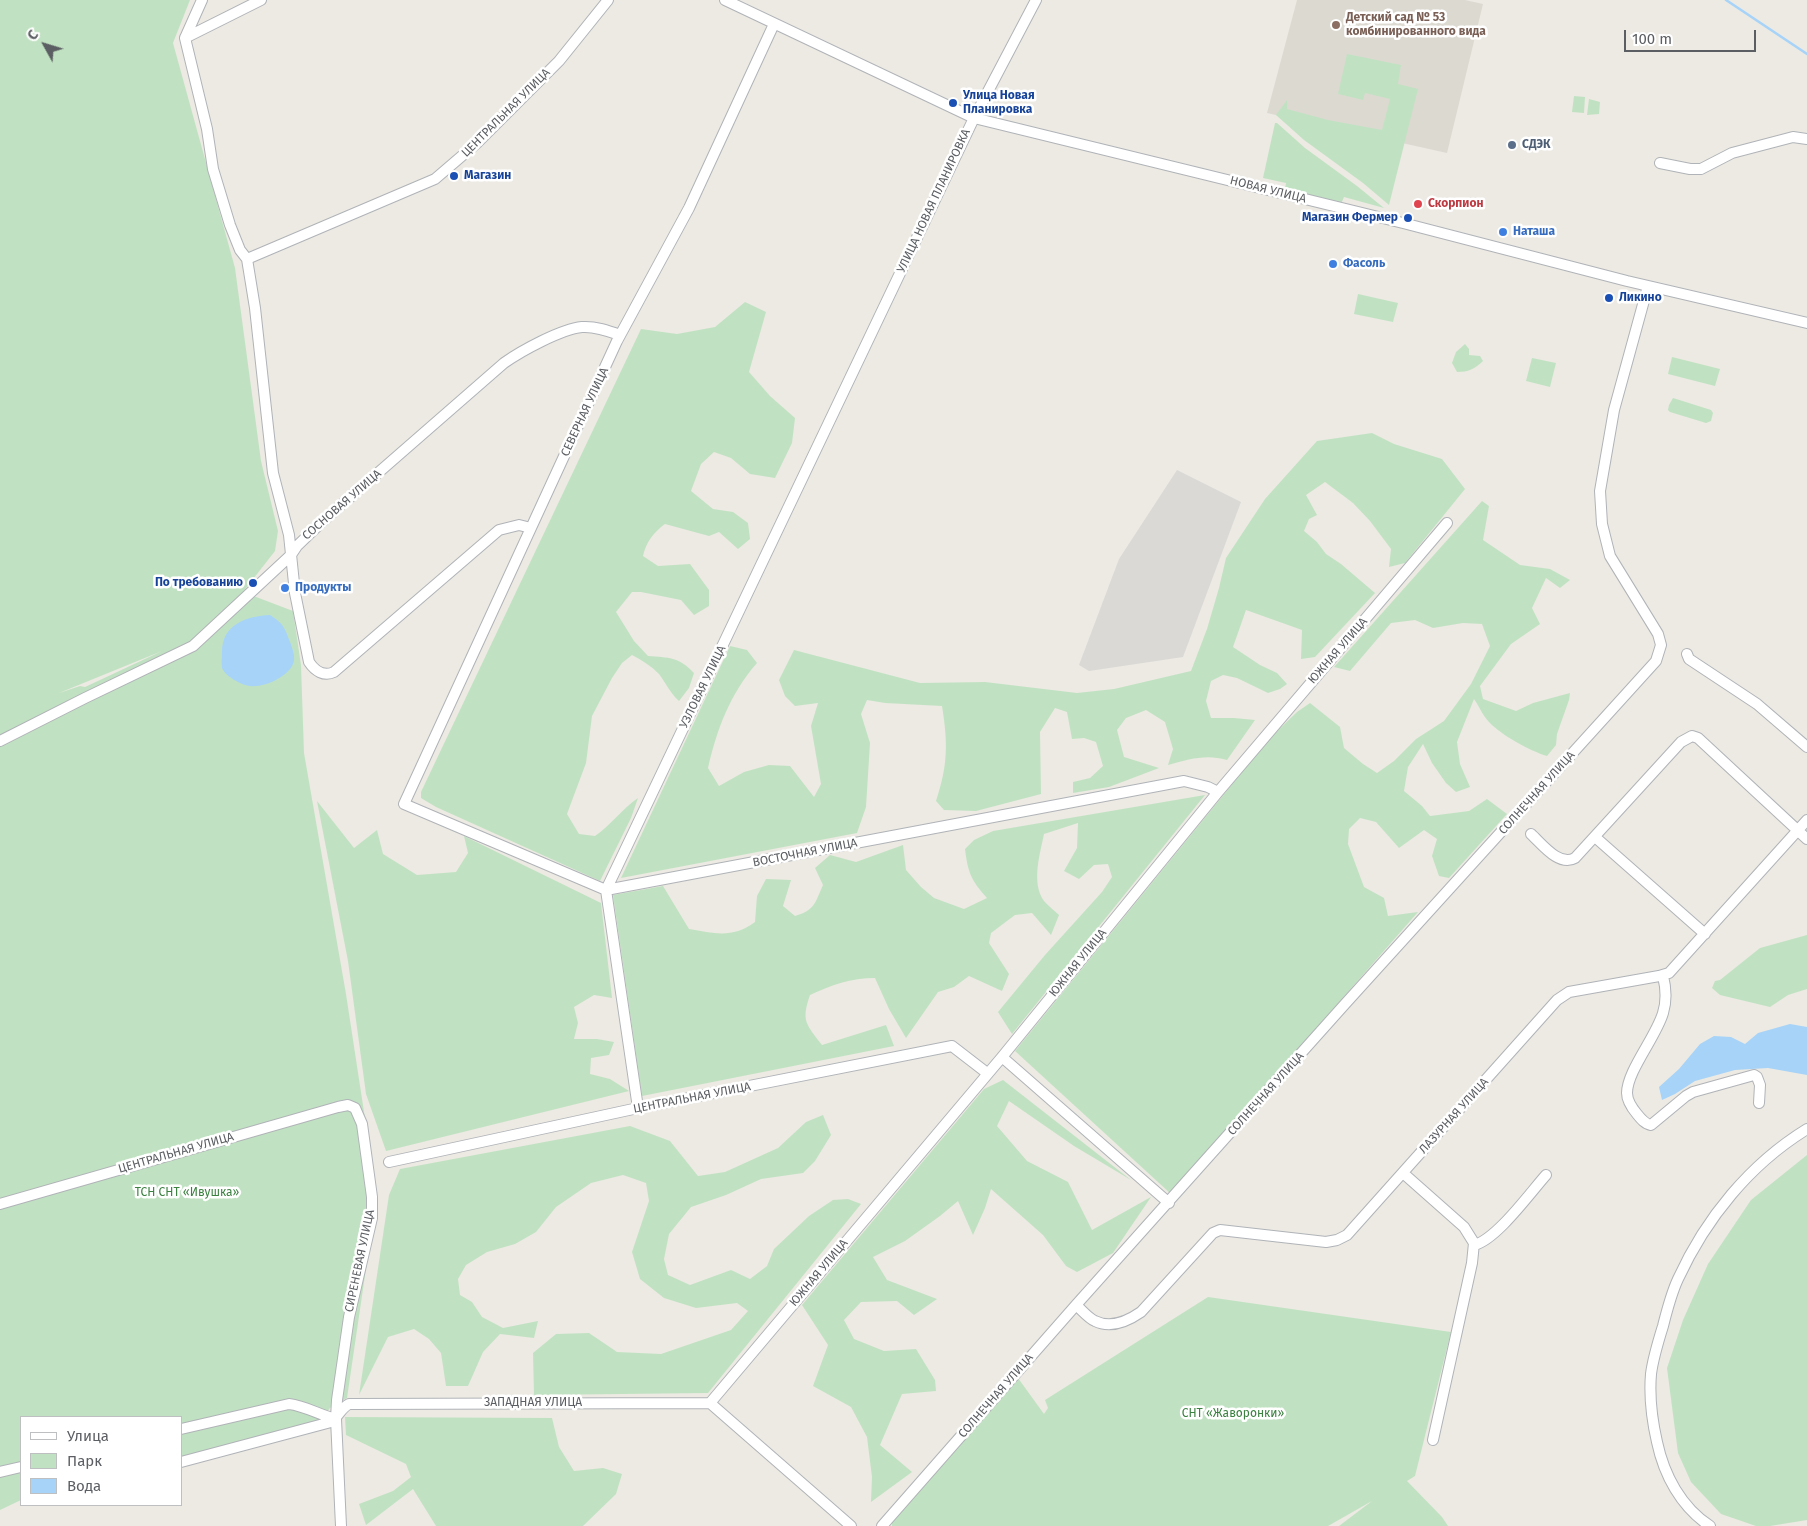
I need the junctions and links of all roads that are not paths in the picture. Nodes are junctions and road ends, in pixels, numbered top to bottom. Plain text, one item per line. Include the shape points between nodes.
1 (202, 0) edge
2 (261, 0) edge
3 (608, 0) edge
4 (726, 0) edge
5 (1036, 0) edge
6 (774, 24) junction
7 (185, 38) junction
8 (974, 118) junction
9 (1807, 138) edge
10 (1660, 163) dead end
11 (247, 259) junction
12 (895, 285) joint
13 (1648, 286) junction
14 (1806, 320) edge
15 (620, 335) junction
16 (1447, 523) dead end
17 (531, 528) junction
18 (291, 555) junction
19 (1687, 654) dead end
20 (0, 741) edge
21 (1807, 747) edge
22 (1218, 792) junction
23 (1807, 820) edge
24 (1798, 830) junction
25 (1531, 834) dead end
26 (1595, 837) junction
27 (1807, 838) edge
28 (606, 890) junction
29 (1705, 934) junction
30 (1663, 976) junction
31 (1002, 1057) junction
32 (987, 1073) junction
33 (1759, 1103) dead end
34 (352, 1106) joint
35 (638, 1108) junction
36 (1807, 1129) edge
37 (389, 1162) dead end
38 (1403, 1173) junction
39 (1546, 1175) dead end
40 (1169, 1203) junction
41 (0, 1204) edge
42 (1474, 1245) junction
43 (1076, 1305) junction
44 (710, 1402) junction
45 (336, 1418) junction
46 (182, 1429) edge
47 (1433, 1440) dead end
48 (182, 1462) edge
49 (20, 1467) edge
50 (0, 1472) edge
51 (341, 1526) edge
52 (850, 1526) edge
53 (882, 1526) edge
54 (1710, 1526) edge

1 - 7 street
2 - 7 street
3 - 11 street, ЦЕНТРАЛЬНАЯ УЛИЦА via 559,60 477,143 435,179
4 - 6 street, НОВАЯ УЛИЦА
5 - 8 street, УЛИЦА НОВАЯ ПЛАНИРОВКА
6 - 8 street, НОВАЯ УЛИЦА
6 - 15 street, СЕВЕРНАЯ УЛИЦА via 689,208
7 - 11 street via 214,169 230,225
8 - 12 street, УЛИЦА НОВАЯ ПЛАНИРОВКА
8 - 13 street, НОВАЯ УЛИЦА
9 - 10 street via 1793,137 1732,153 1701,169
11 - 18 street via 273,473
12 - 28 street, УЗЛОВАЯ УЛИЦА
13 - 14 street, НОВАЯ УЛИЦА
13 - 40 street, СОЛНЕЧНАЯ УЛИЦА via 1614,410 1600,491 1602,524 1610,556 1659,638 1660,651 1653,665
15 - 17 street, СЕВЕРНАЯ УЛИЦА
15 - 18 street, СОСНОВАЯ УЛИЦА via 598,328 576,328 504,363 324,520 296,546
16 - 22 street, ЮЖНАЯ УЛИЦА
17 - 18 street via 519,525 499,530 352,658 328,675 313,668 306,654
17 - 28 street, СЕВЕРНАЯ УЛИЦА via 404,804
18 - 20 street, СОСНОВАЯ УЛИЦА via 193,646
19 - 21 street via 1689,660 1757,704
22 - 28 street, ВОСТОЧНАЯ УЛИЦА via 1184,781
22 - 31 street, ЮЖНАЯ УЛИЦА
23 - 24 street
24 - 26 street via 1692,736 1681,742
24 - 27 street
24 - 29 street
25 - 26 street via 1565,861 1575,858
26 - 29 street
28 - 35 street
29 - 30 street
30 - 33 street via 1666,998 1663,1016 1628,1088 1628,1099 1635,1112 1651,1125 1693,1092 1754,1075 1759,1081
30 - 38 street, ЛАЗУРНАЯ УЛИЦА via 1562,995
31 - 32 street, ЮЖНАЯ УЛИЦА
31 - 40 street
32 - 35 street, ЦЕНТРАЛЬНАЯ УЛИЦА via 952,1046
32 - 44 street, ЮЖНАЯ УЛИЦА
34 - 41 street, ЦЕНТРАЛЬНАЯ УЛИЦА via 338,1107
34 - 45 street, СИРЕНЕВАЯ УЛИЦА via 362,1124 372,1218 349,1318
35 - 37 street, ЦЕНТРАЛЬНАЯ УЛИЦА
36 - 54 street via 1755,1169 1714,1218 1678,1280 1657,1348 1651,1397 1658,1449 1670,1480 1684,1503
38 - 42 street via 1464,1227
38 - 43 street, ЛАЗУРНАЯ УЛИЦА via 1347,1235 1338,1240 1326,1242 1220,1230 1213,1233 1131,1319 1117,1324 1094,1321
39 - 42 street via 1493,1234
40 - 43 street, СОЛНЕЧНАЯ УЛИЦА
42 - 47 street
43 - 53 street, СОЛНЕЧНАЯ УЛИЦА
44 - 45 street, ЗАПАДНАЯ УЛИЦА via 349,1404
44 - 52 street
45 - 46 street via 289,1404
45 - 48 street, ЗАПАДНАЯ УЛИЦА
45 - 51 street, СИРЕНЕВАЯ УЛИЦА
49 - 50 street

